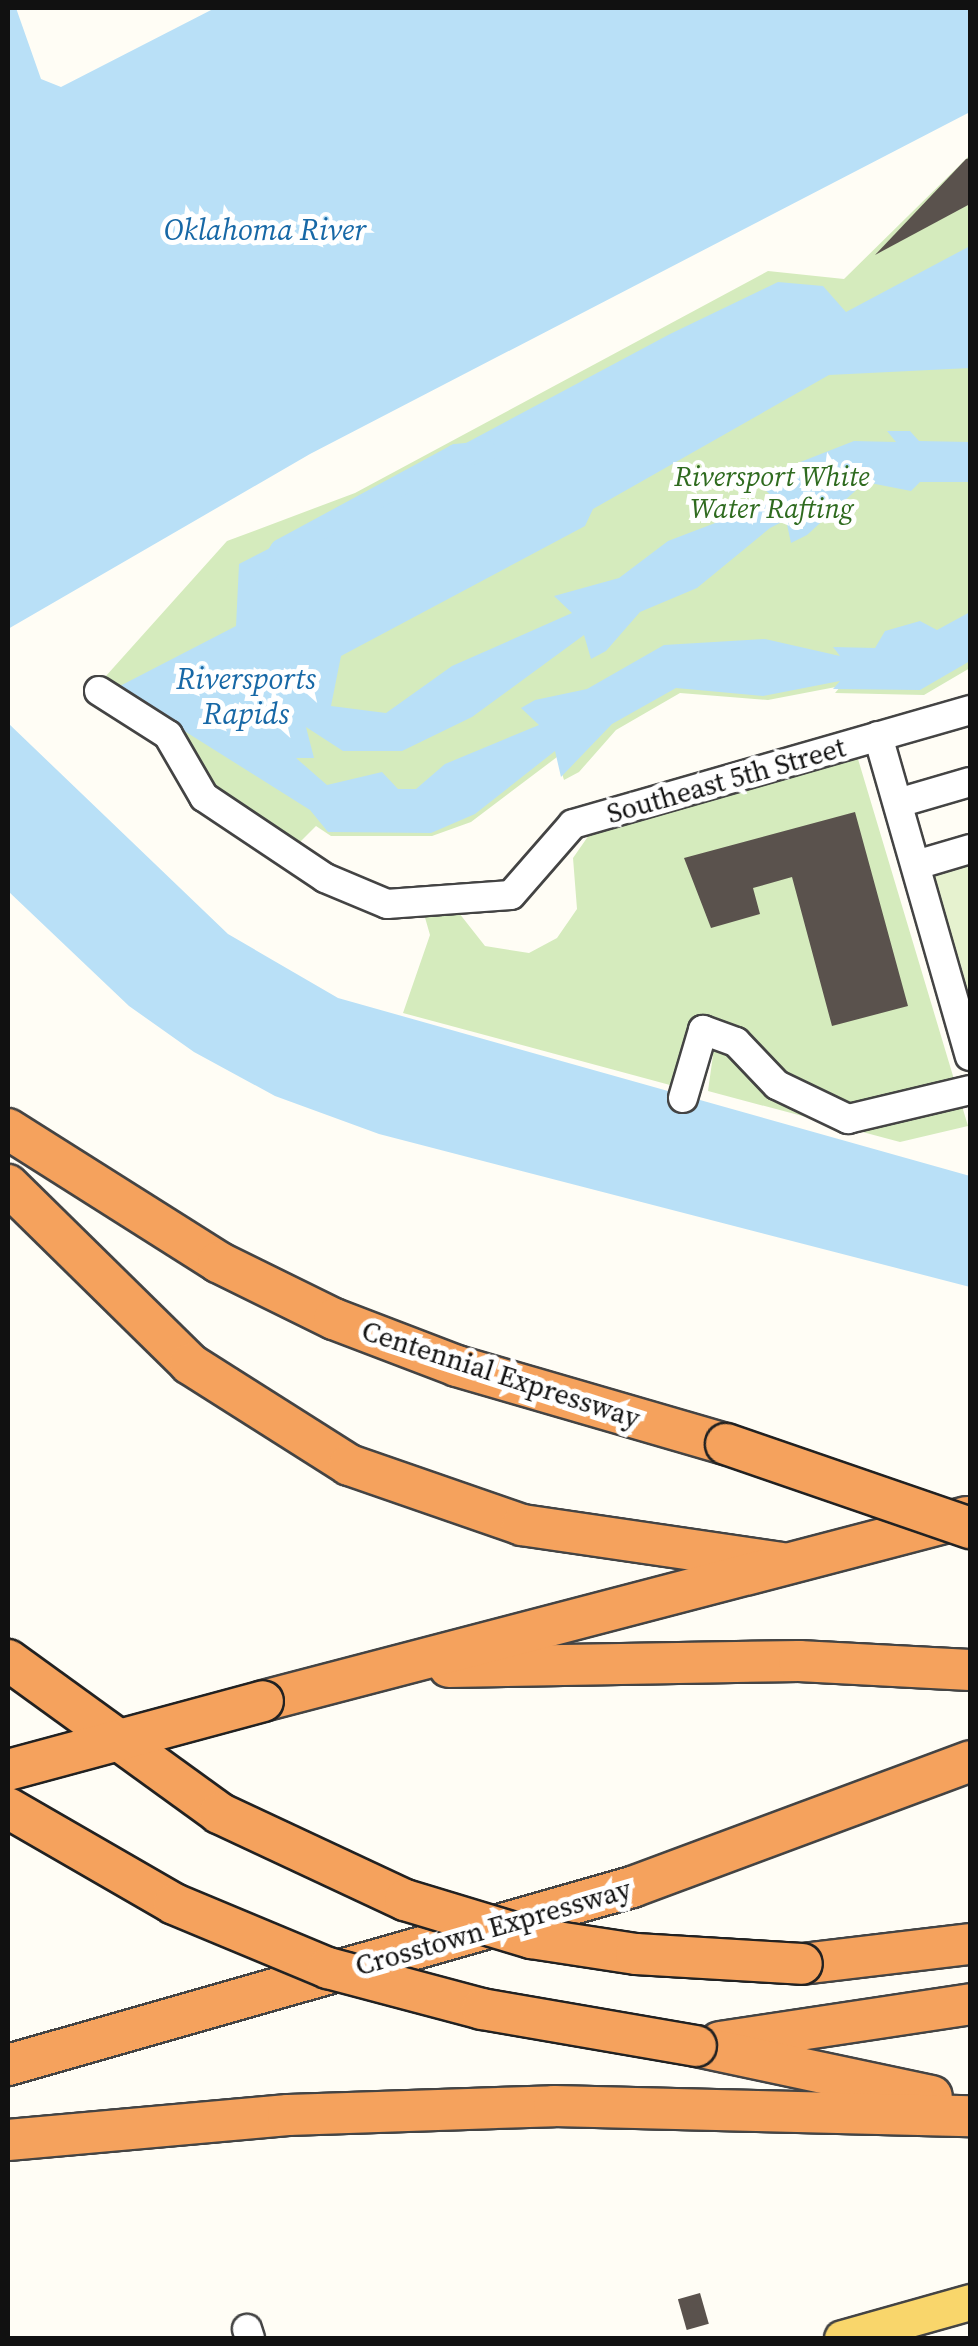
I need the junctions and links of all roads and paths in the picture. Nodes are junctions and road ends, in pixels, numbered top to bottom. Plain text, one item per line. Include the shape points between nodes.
1 (114, 697) dead end
2 (970, 710) edge
3 (878, 736) junction
4 (970, 782) edge
5 (898, 803) junction
6 (970, 849) edge
7 (916, 865) junction
8 (970, 1056) edge
9 (970, 1090) edge
10 (683, 1098) dead end
11 (8, 1129) edge
12 (8, 1185) edge
13 (970, 1516) edge
14 (970, 1528) edge
15 (781, 1563) junction
16 (8, 1660) edge
17 (390, 1668) junction
18 (970, 1670) edge
19 (970, 1761) edge
20 (8, 1770) edge
21 (8, 1808) edge
22 (970, 1944) edge
23 (970, 2004) edge
24 (696, 2046) junction
25 (8, 2065) edge
26 (970, 2104) edge
27 (970, 2116) edge
28 (8, 2140) edge
29 (970, 2302) edge
30 (842, 2338) edge

1 - 3 street, Southeast 5th Street via 168,736 204,797 358,896 387,904 511,895 573,824
2 - 3 street, Southeast 5th Street
3 - 5 street
4 - 5 street
5 - 7 street
6 - 7 street
7 - 8 street
9 - 10 street via 868,1118 823,1112 777,1085 736,1042 703,1030
11 - 14 highway, Centennial Expressway, bridge via 218,1262 334,1318 457,1366 726,1444
12 - 15 highway via 190,1364 349,1465 522,1526
13 - 15 highway
15 - 17 highway
16 - 22 highway, bridge via 219,1813 404,1900 618,1952 802,1964
17 - 18 highway via 869,1664
17 - 20 highway, bridge
19 - 25 highway, Crosstown Expressway via 632,1887
21 - 24 highway, bridge via 174,1904 328,1968 482,2009
23 - 24 highway
24 - 26 highway
27 - 28 highway via 554,2106 288,2114
29 - 30 main road

